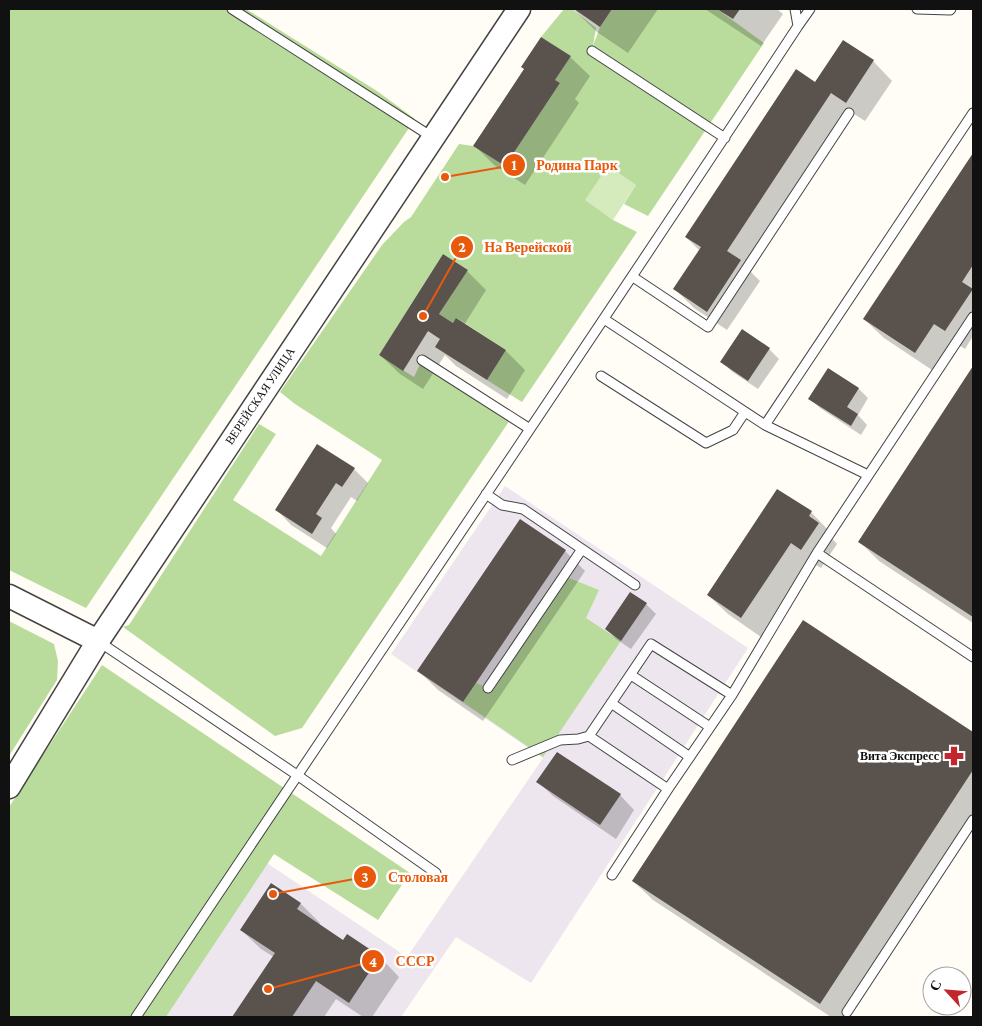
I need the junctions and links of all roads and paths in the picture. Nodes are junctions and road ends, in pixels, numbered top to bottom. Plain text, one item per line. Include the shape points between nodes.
1 (232, 9) edge
2 (519, 9) edge
3 (796, 9) edge
4 (810, 9) edge
5 (918, 9) edge
6 (951, 9) edge
7 (798, 26) junction
8 (592, 51) dead end
9 (849, 113) dead end
10 (973, 113) edge
11 (432, 138) junction
12 (725, 138) junction
13 (633, 277) junction
14 (973, 317) edge
15 (604, 319) junction
16 (422, 360) dead end
17 (601, 376) dead end
18 (745, 412) junction
19 (765, 425) junction
20 (530, 429) junction
21 (868, 475) junction
22 (486, 494) junction
23 (582, 549) junction
24 (817, 553) junction
25 (635, 585) dead end
26 (9, 596) edge
27 (98, 641) junction
28 (973, 656) edge
29 (631, 675) junction
30 (488, 688) dead end
31 (732, 695) junction
32 (612, 703) junction
33 (710, 727) junction
34 (589, 736) junction
35 (690, 758) junction
36 (512, 760) dead end
37 (297, 775) junction
38 (9, 787) edge
39 (668, 789) junction
40 (973, 820) edge
41 (436, 873) dead end
42 (612, 875) dead end
43 (847, 1012) dead end
44 (136, 1017) edge

1 - 11 lane
2 - 11 street, ВЕРЕЙСКАЯ УЛИЦА
3 - 7 lane
4 - 7 lane
5 - 6 lane
7 - 12 lane
8 - 12 lane
9 - 13 lane via 708,327
10 - 19 lane
11 - 27 street, ВЕРЕЙСКАЯ УЛИЦА
12 - 13 lane
13 - 15 lane
14 - 21 lane
15 - 18 lane
15 - 20 lane
16 - 20 lane
17 - 18 lane via 706,443 733,430
18 - 19 lane
19 - 21 lane
20 - 22 lane
21 - 24 lane
22 - 23 lane via 502,505 523,509
22 - 37 lane
23 - 25 lane
23 - 30 lane
24 - 28 lane
24 - 31 lane
26 - 27 street
27 - 37 lane
27 - 38 street, ВЕРЕЙСКАЯ УЛИЦА
29 - 31 lane via 652,644
29 - 32 lane
29 - 33 lane
31 - 33 lane
32 - 34 lane
32 - 35 lane
33 - 35 lane
34 - 36 lane via 560,740
34 - 39 lane
35 - 39 lane
37 - 41 lane
37 - 44 lane
39 - 42 lane
40 - 43 lane

